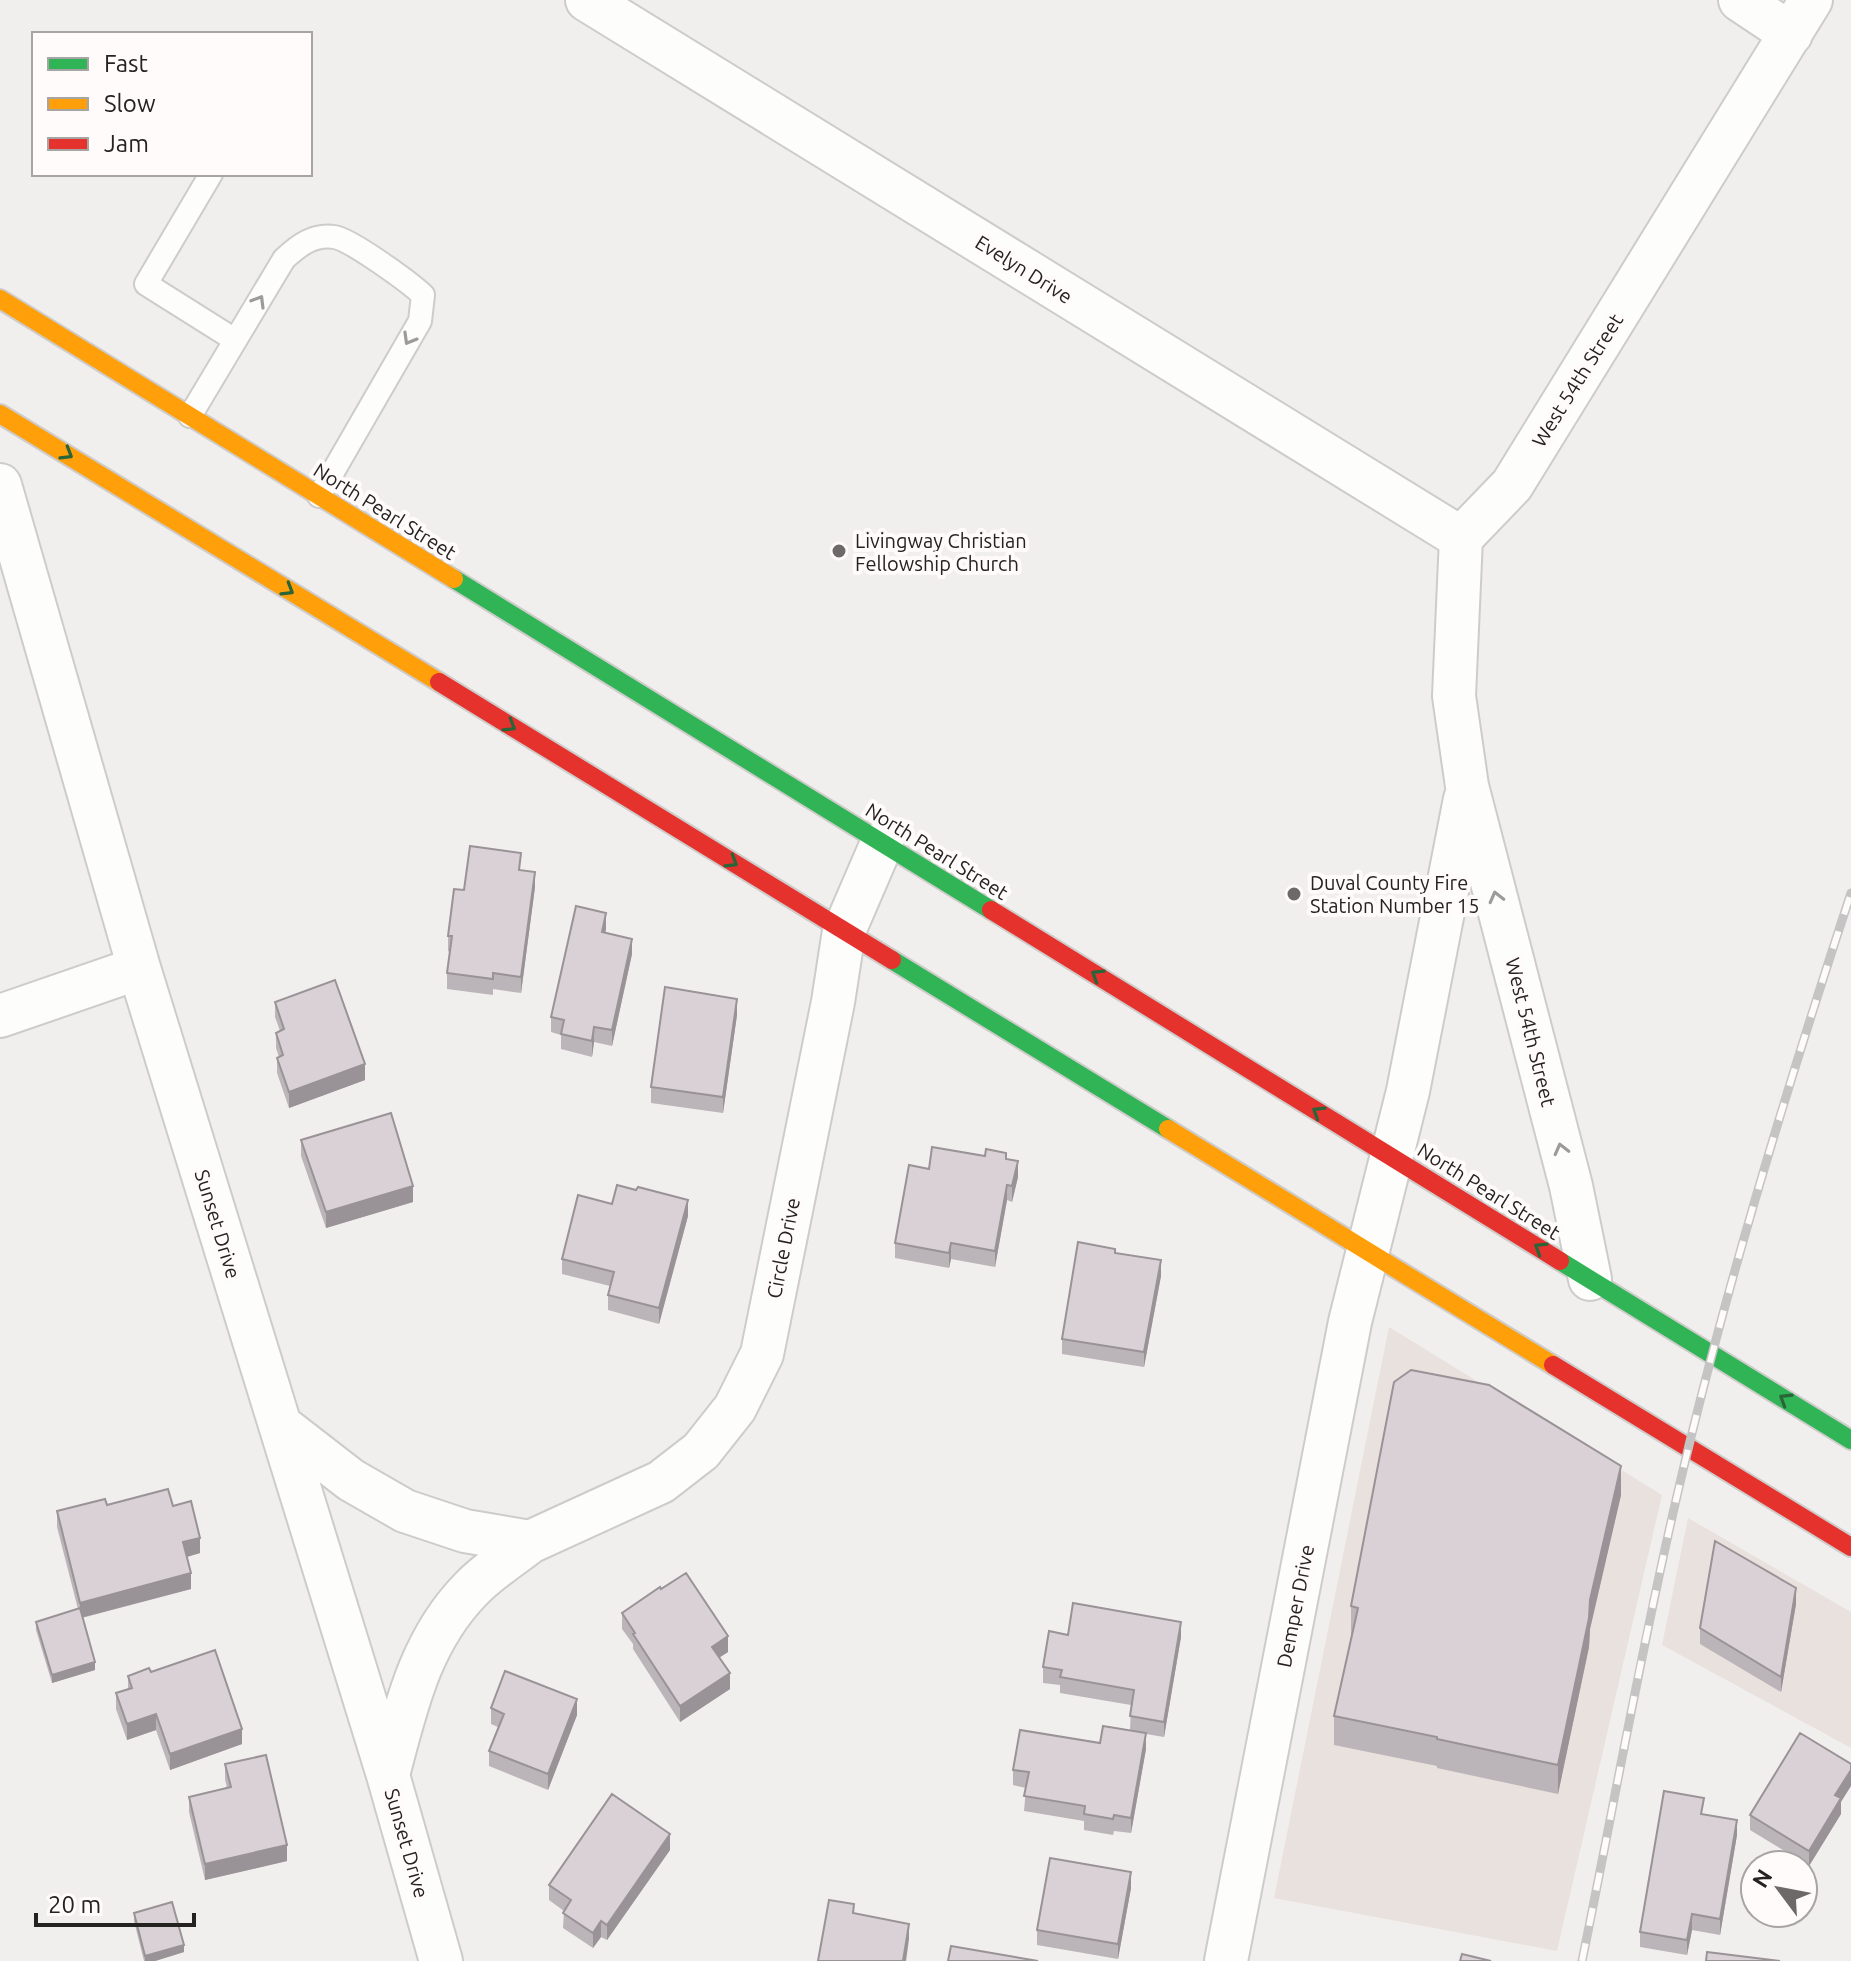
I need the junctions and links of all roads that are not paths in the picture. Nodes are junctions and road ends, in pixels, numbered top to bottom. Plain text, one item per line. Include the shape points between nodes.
1 (587, 0) edge
2 (1740, 0) edge
3 (1801, 17) edge
4 (210, 176) edge
5 (0, 299) edge
6 (235, 340) junction
7 (0, 414) edge
8 (190, 416) junction
9 (0, 485) edge
10 (319, 496) junction
11 (1461, 538) junction
12 (1467, 786) junction
13 (882, 843) junction
14 (844, 931) junction
15 (139, 968) junction
16 (0, 1016) edge
17 (1393, 1158) junction
18 (1368, 1251) junction
19 (1590, 1279) junction
20 (280, 1425) junction
21 (1851, 1440) edge
22 (530, 1542) junction
23 (1851, 1547) edge
24 (388, 1775) junction
25 (444, 1957) edge
26 (1226, 1961) edge

1 - 11 street, Evelyn Drive
2 - 3 street
3 - 11 street, West 54th Street via 1512,485
4 - 6 lane via 146,284
5 - 8 street, North Pearl Street
6 - 8 lane
6 -> 10 lane via 284,259 306,240 335,237 402,276 423,295 420,321
7 -> 14 street
8 - 10 street, North Pearl Street
9 - 15 street, Sunset Drive
10 - 13 street, North Pearl Street
11 - 12 street, West 54th Street via 1454,696
12 - 17 street, West 54th Street
19 -> 12 street, West 54th Street via 1571,1186
13 - 14 street, Circle Drive
17 -> 13 street, North Pearl Street
14 - 18 street
14 - 22 street, Circle Drive via 762,1354 735,1408 701,1451 661,1482
15 - 16 street
15 - 20 street, Sunset Drive
17 - 18 street, West 54th Street
19 -> 17 street, North Pearl Street
18 - 23 street
18 - 26 street, Demper Drive
21 -> 19 street, North Pearl Street
20 - 22 street via 351,1480 405,1511 465,1531
20 - 24 street, Sunset Drive
22 - 24 street, Circle Drive via 471,1589 437,1633 412,1683
24 - 25 street, Sunset Drive

